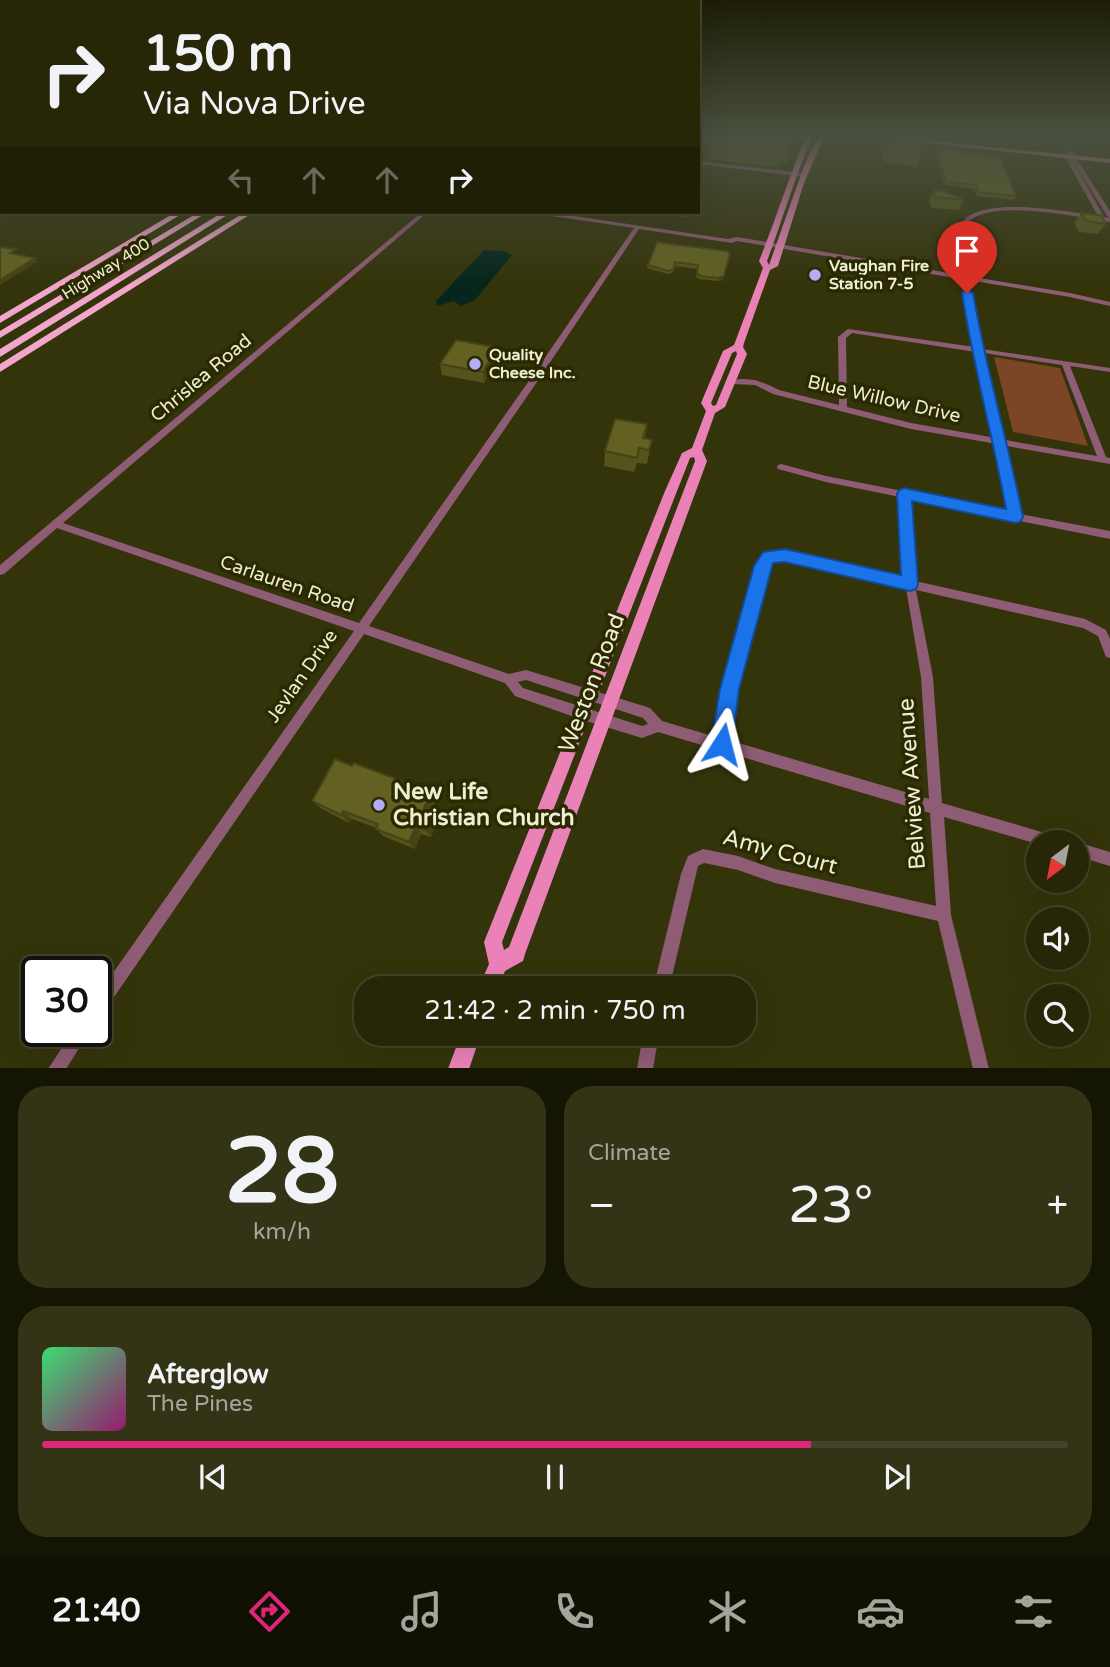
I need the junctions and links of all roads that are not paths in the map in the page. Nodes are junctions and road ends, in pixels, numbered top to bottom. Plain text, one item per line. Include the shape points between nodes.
1 (790, 185) edge
2 (801, 185) edge
3 (1085, 185) edge
4 (1089, 185) edge
5 (178, 214) edge
6 (201, 214) edge
7 (225, 214) edge
8 (247, 214) edge
9 (253, 214) edge
10 (423, 214) edge
11 (552, 214) edge
12 (1110, 218) edge
13 (1102, 219) junction
14 (638, 226) junction
15 (205, 241) junction
16 (769, 246) junction
17 (781, 247) junction
18 (767, 268) junction
19 (965, 276) junction
20 (1110, 304) edge
21 (0, 320) edge
22 (0, 335) edge
23 (738, 347) junction
24 (977, 350) junction
25 (0, 354) edge
26 (1066, 365) junction
27 (0, 369) edge
28 (1110, 370) edge
29 (716, 378) junction
30 (731, 382) junction
31 (843, 409) junction
32 (711, 411) junction
33 (1000, 442) junction
34 (697, 450) junction
35 (1107, 460) edge
36 (781, 467) dead end
37 (904, 494) junction
38 (1016, 517) junction
39 (55, 524) junction
40 (1110, 535) edge
41 (0, 571) edge
42 (910, 584) junction
43 (361, 628) junction
44 (1110, 653) edge
45 (509, 679) junction
46 (591, 697) junction
47 (611, 702) junction
48 (583, 714) junction
49 (604, 719) junction
50 (658, 726) junction
51 (722, 744) junction
52 (936, 806) junction
53 (1026, 834) edge
54 (1089, 853) edge
55 (1110, 859) edge
56 (944, 915) junction
57 (498, 964) junction
58 (493, 976) edge
59 (664, 976) edge
60 (112, 987) edge
61 (467, 1046) edge
62 (649, 1046) edge
63 (71, 1047) edge
64 (57, 1068) edge
65 (458, 1068) edge
66 (645, 1068) edge
67 (981, 1068) edge

1 - 16 main road, Weston Road
2 - 17 main road, Weston Road
3 - 13 street
4 - 12 street
5 - 21 highway
6 - 22 highway, Highway 400
7 - 25 highway, Highway 400
8 - 15 highway
9 - 15 highway
10 - 39 street, Chrislea Road
11 - 14 street
12 - 13 street
13 - 19 street via 1016,209 971,215 961,226
14 - 16 street
14 - 43 street, Jevlan Drive
15 - 27 highway
16 - 17 street
16 - 18 main road, Weston Road via 763,261
17 - 18 main road, Weston Road via 774,266
17 - 19 street
18 - 23 main road, Weston Road
19 - 20 street
19 - 24 street
23 - 29 main road, Weston Road via 728,351
23 - 30 main road, Weston Road via 742,354
24 - 26 street
24 - 31 street via 846,332 842,337
24 - 33 street
26 - 28 street
26 - 35 street
29 - 30 street, Blue Willow Drive
29 - 32 main road, Weston Road via 706,403
30 - 31 street, Blue Willow Drive
30 - 32 main road, Weston Road via 720,407
31 - 33 street, Blue Willow Drive
32 - 34 main road, Weston Road
33 - 35 street, Blue Willow Drive
33 - 38 street
34 - 46 main road, Weston Road via 687,456 676,479
34 - 47 main road, Weston Road via 701,461
36 - 37 street
37 - 38 street
37 - 42 street, Belview Avenue
38 - 40 street
39 - 41 street, Chrislea Road
39 - 43 street, Carlauren Road
42 - 44 street via 1085,624 1102,633
42 - 51 street via 769,556 762,566 730,689
42 - 52 street, Belview Avenue via 927,677
43 - 45 street, Carlauren Road
43 - 60 street, Jevlan Drive
45 - 46 street, Carlauren Road via 526,675
45 - 48 street, Carlauren Road via 519,692
46 - 47 street, Carlauren Road
46 - 48 main road, Weston Road
47 - 49 main road, Weston Road
47 - 50 street, Carlauren Road via 647,713
48 - 49 street, Carlauren Road
48 - 57 main road, Weston Road via 493,942
49 - 50 street, Carlauren Road via 642,732
49 - 57 main road, Weston Road via 516,954
50 - 51 street
51 - 52 street
52 - 53 street
52 - 56 street, Belview Avenue
54 - 55 street
56 - 59 street, Amy Court via 702,856 688,874
56 - 67 street, Belview Avenue
57 - 58 main road, Weston Road
61 - 65 main road
62 - 66 street
63 - 64 street

